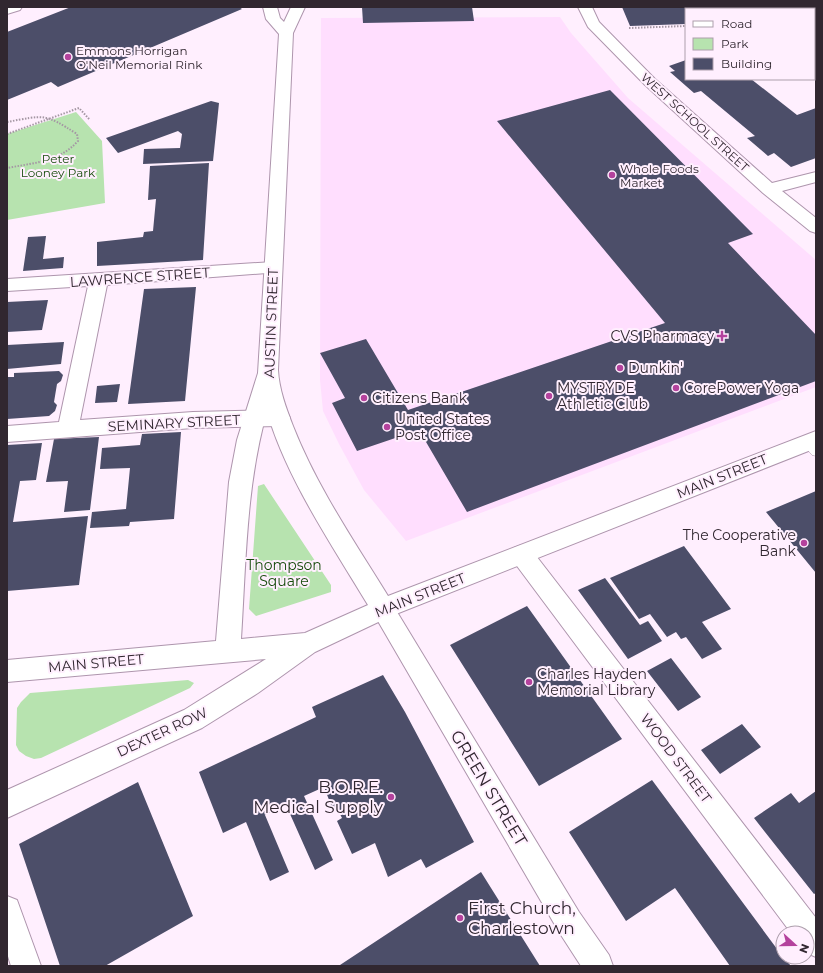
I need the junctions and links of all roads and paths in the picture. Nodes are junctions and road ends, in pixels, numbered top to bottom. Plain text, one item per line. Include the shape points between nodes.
1 (15, 7) edge
2 (270, 7) edge
3 (298, 7) edge
4 (585, 7) edge
5 (7, 10) edge
6 (685, 26) edge
7 (624, 28) dead end
8 (286, 33) junction
9 (52, 118) junction
10 (90, 120) dead end
11 (7, 122) edge
12 (7, 134) edge
13 (7, 168) edge
14 (816, 177) edge
15 (769, 189) junction
16 (816, 227) edge
17 (273, 268) junction
18 (99, 279) junction
19 (7, 285) edge
20 (268, 370) junction
21 (280, 418) junction
22 (254, 419) junction
23 (68, 429) junction
24 (7, 434) edge
25 (813, 444) edge
26 (522, 554) junction
27 (383, 610) junction
28 (308, 644) junction
29 (228, 652) junction
30 (7, 671) edge
31 (7, 804) edge
32 (7, 910) edge
33 (816, 942) edge
34 (26, 966) edge
35 (598, 966) edge

1 - 5 main road
2 - 8 main road via 273,19
3 - 8 main road, AUSTIN STREET
4 - 15 main road, WEST SCHOOL STREET via 593,24 650,82
6 - 7 path
8 - 17 main road, AUSTIN STREET
9 - 10 path via 79,108
9 - 11 path via 39,116
9 - 12 path
9 - 13 path via 77,134 78,141 73,149 59,158
14 - 15 main road
15 - 16 main road, WEST SCHOOL STREET
17 - 18 main road, LAWRENCE STREET
17 - 20 main road, AUSTIN STREET
18 - 19 main road, LAWRENCE STREET
18 - 23 main road
20 - 21 main road, AUSTIN STREET via 270,389
20 - 22 main road
21 - 22 main road, SEMINARY STREET
21 - 27 main road, AUSTIN STREET via 306,479
22 - 23 main road, SEMINARY STREET via 193,420
22 - 29 main road via 240,482
23 - 24 main road, SEMINARY STREET
25 - 26 main road, MAIN STREET
26 - 27 main road, MAIN STREET
26 - 33 main road, WOOD STREET
27 - 28 main road, MAIN STREET
27 - 35 main road, GREEN STREET via 569,922
28 - 29 main road, MAIN STREET
28 - 31 main road, DEXTER ROW via 231,697 193,719
29 - 30 main road, MAIN STREET
32 - 34 main road

